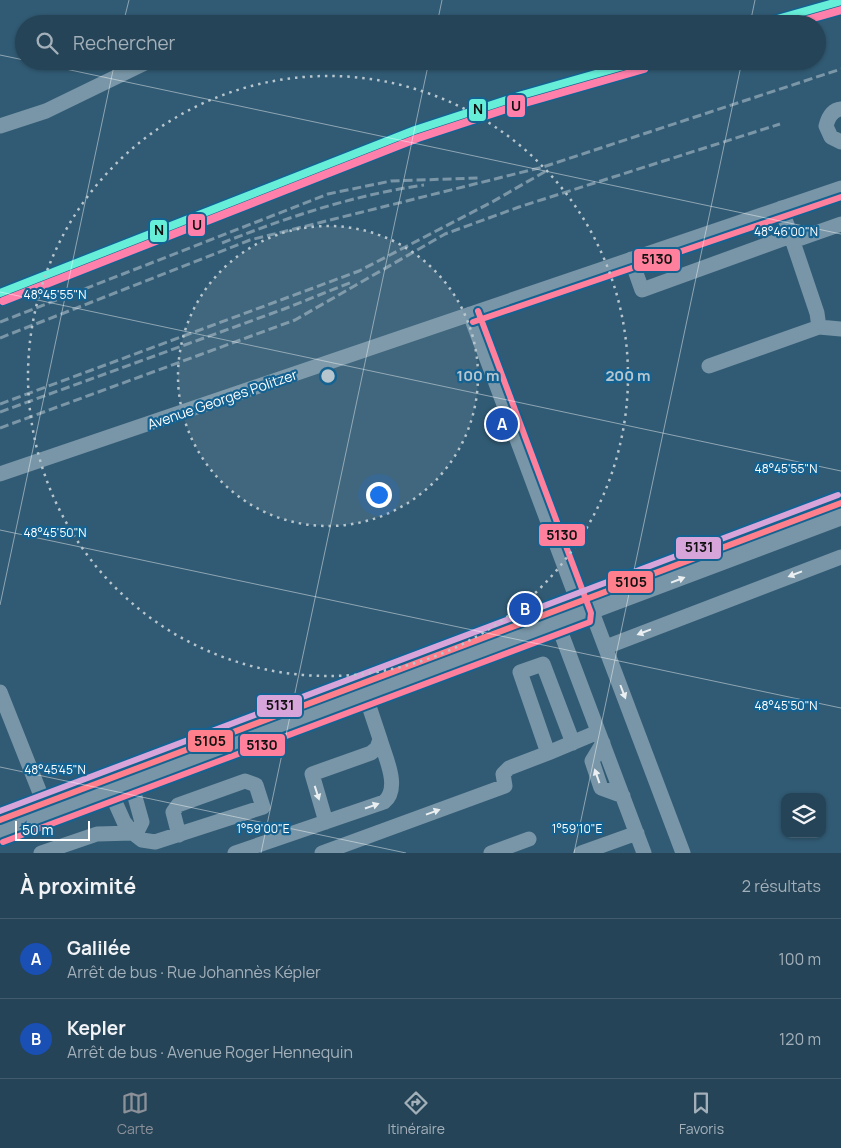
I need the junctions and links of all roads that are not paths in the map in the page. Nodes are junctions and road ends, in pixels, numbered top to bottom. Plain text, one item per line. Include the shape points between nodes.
1 (134, 70) edge
2 (841, 109) edge
3 (0, 126) edge
4 (841, 142) edge
5 (841, 188) edge
6 (781, 208) junction
7 (841, 224) edge
8 (792, 239) junction
9 (631, 259) junction
10 (470, 314) junction
11 (819, 327) junction
12 (841, 329) edge
13 (709, 366) dead end
14 (0, 474) edge
15 (841, 503) edge
16 (841, 518) edge
17 (841, 557) edge
18 (585, 610) junction
19 (558, 625) junction
20 (606, 647) junction
21 (0, 692) edge
22 (366, 697) junction
23 (601, 738) junction
24 (380, 739) junction
25 (573, 743) junction
26 (548, 753) junction
27 (135, 784) junction
28 (110, 793) junction
29 (44, 803) junction
30 (0, 820) edge
31 (326, 822) junction
32 (133, 833) junction
33 (0, 834) edge
34 (179, 835) junction
35 (529, 839) dead end
36 (640, 842) edge
37 (274, 847) edge
38 (41, 853) edge
39 (235, 853) edge
40 (322, 853) edge
41 (491, 853) edge
42 (581, 853) edge
43 (609, 853) edge
44 (684, 853) edge

1 - 3 street via 46,111
2 - 4 street via 829,118 826,126 831,137
5 - 6 street, Avenue Georges Politzer
6 - 8 street
6 - 9 street, Avenue Georges Politzer
7 - 8 street
8 - 9 street via 642,290
8 - 11 street
9 - 10 street, Avenue Georges Politzer
10 - 14 street, Avenue Georges Politzer
10 - 18 street
11 - 12 street
11 - 13 street
15 - 18 street
18 -> 16 street
17 -> 20 street
18 - 19 street
18 - 20 street
18 - 29 street
19 - 22 street
19 - 23 street
20 -> 44 street
21 - 29 street
22 - 24 street
22 - 27 street
23 - 25 street
23 - 36 street
31 -> 24 street via 389,798 393,788
24 -> 31 street via 371,753 312,774
25 - 26 street
25 - 26 street via 543,664 520,672
40 -> 26 street via 505,786 503,774 509,768
27 - 28 street
27 - 32 street via 142,822
28 - 32 street
28 - 33 street
29 - 30 street
31 - 37 street
32 - 34 street via 142,840 155,842
32 - 38 street via 88,835
34 - 34 street via 263,807 256,785 245,781 178,805 173,812
35 - 41 street
36 - 42 street
36 - 43 street
37 - 39 street

